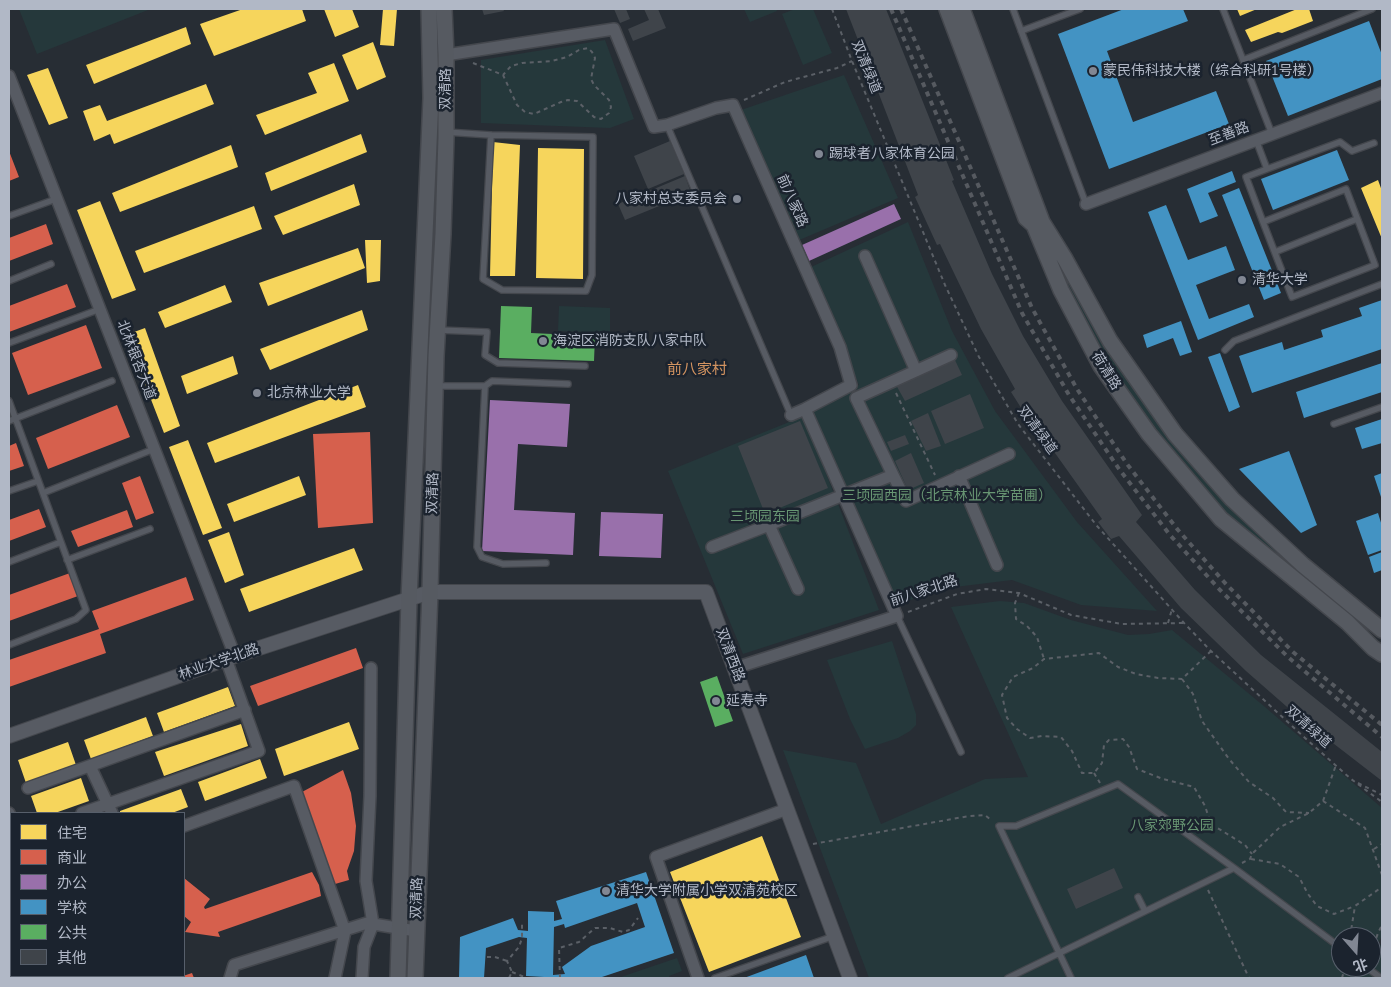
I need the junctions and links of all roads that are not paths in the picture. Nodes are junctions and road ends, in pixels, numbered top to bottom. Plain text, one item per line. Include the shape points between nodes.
1 (429, 9) edge
2 (444, 9) edge
3 (947, 9) edge
4 (962, 9) edge
5 (1013, 9) edge
6 (1080, 9) edge
7 (1222, 9) edge
8 (1372, 9) edge
9 (1021, 31) junction
10 (446, 55) junction
11 (1243, 60) junction
12 (9, 76) edge
13 (1382, 93) edge
14 (667, 125) junction
15 (446, 132) junction
16 (1272, 134) junction
17 (491, 135) junction
18 (1256, 140) junction
19 (1374, 144) dead end
20 (1267, 168) junction
21 (56, 199) junction
22 (1086, 204) joint
23 (9, 216) edge
24 (1357, 219) junction
25 (1263, 222) junction
26 (1275, 252) junction
27 (865, 256) dead end
28 (51, 264) dead end
29 (9, 281) edge
30 (1382, 284) edge
31 (100, 309) junction
32 (438, 330) junction
33 (9, 343) edge
34 (1225, 350) dead end
35 (950, 355) dead end
36 (585, 366) dead end
37 (916, 371) junction
38 (112, 382) dead end
39 (568, 384) dead end
40 (435, 386) junction
41 (485, 386) junction
42 (9, 401) edge
43 (1382, 407) edge
44 (805, 409) junction
45 (791, 415) joint
46 (12, 420) edge
47 (1334, 424) dead end
48 (154, 449) junction
49 (1009, 454) dead end
50 (893, 475) junction
51 (959, 476) junction
52 (38, 480) junction
53 (9, 491) edge
54 (43, 493) junction
55 (844, 496) junction
56 (770, 525) junction
57 (150, 529) dead end
58 (61, 542) junction
59 (712, 548) dead end
60 (67, 560) junction
61 (9, 562) edge
62 (546, 563) dead end
63 (997, 565) dead end
64 (798, 590) dead end
65 (430, 592) junction
66 (409, 599) junction
67 (898, 616) junction
68 (1382, 630) edge
69 (1382, 634) edge
70 (9, 645) edge
71 (1378, 651) edge
72 (231, 657) junction
73 (371, 668) dead end
74 (735, 668) junction
75 (245, 710) junction
76 (9, 736) edge
77 (961, 752) dead end
78 (90, 766) junction
79 (28, 788) dead end
80 (110, 809) edge
81 (787, 810) junction
82 (89, 812) edge
83 (185, 826) edge
84 (1234, 868) junction
85 (1138, 897) dead end
86 (1145, 911) junction
87 (373, 924) junction
88 (399, 928) junction
89 (345, 931) junction
90 (416, 931) junction
91 (834, 936) junction
92 (1331, 941) edge
93 (1059, 954) junction
94 (230, 978) edge
95 (335, 978) edge
96 (362, 978) edge
97 (398, 978) edge
98 (415, 978) edge
99 (698, 978) edge
100 (715, 978) edge
101 (850, 978) edge
102 (1008, 978) edge
103 (1071, 978) edge

1 - 66 main road, 双清路 via 430,108
2 - 10 main road, 双清路
3 - 71 main road, 荷清路 via 1026,218 1034,226 1061,290 1101,366 1149,434 1221,520
4 - 68 main road, 荷清路 via 1042,222 1110,341 1175,434 1232,500 1302,565
5 - 9 lane
6 - 9 lane
7 - 11 lane
8 - 11 lane
9 - 22 lane
10 - 14 street via 614,29 654,127
10 - 15 main road, 双清路
11 - 16 lane
12 - 21 street, 北林银杏大道
13 - 16 street, 至善路
14 - 44 street, 前八家路 via 733,105 840,347 851,385
14 - 45 lane
15 - 17 lane
15 - 32 main road, 双清路
16 - 18 street, 至善路
17 - 17 lane via 483,279 502,290 586,292 592,274 593,137
18 - 20 lane
18 - 22 street, 至善路
19 - 20 lane via 1352,151 1340,142
20 - 25 lane via 1246,177
21 - 23 lane
21 - 31 street, 北林银杏大道
24 - 25 lane via 1346,189
24 - 26 lane
24 - 26 lane via 1375,265 1292,297
25 - 26 lane
27 - 37 street
28 - 29 lane
30 - 34 lane via 1234,341
31 - 33 lane
31 - 48 street, 北林银杏大道
32 - 36 lane via 486,332 485,355 498,363
32 - 40 main road, 双清路
35 - 37 street
37 - 50 street via 856,398
38 - 46 lane
39 - 41 lane via 492,381
40 - 41 lane
40 - 65 main road, 双清路
41 - 62 lane via 477,547 482,557 503,564
42 - 46 lane
43 - 47 lane
44 - 45 street
44 - 55 street
46 - 52 lane
48 - 54 lane
48 - 72 street, 北林银杏大道
49 - 51 street
50 - 51 street via 906,501
50 - 55 street
51 - 63 street
52 - 53 lane
52 - 54 lane
54 - 58 lane
55 - 56 street
55 - 67 street
56 - 59 street
56 - 64 street
57 - 60 lane
58 - 60 lane
58 - 61 lane
60 - 70 lane via 86,610 76,619
65 - 66 street, 林业大学北路
65 - 74 street, 双清西路 via 706,592
65 - 90 main road, 双清路
66 - 72 street, 林业大学北路
66 - 88 main road, 双清路
67 - 74 street, 前八家北路
67 - 77 lane
69 - 71 main road
72 - 75 street, 北林银杏大道
72 - 76 street, 林业大学北路
73 - 87 street via 366,881
74 - 81 street, 双清西路
75 - 78 street
75 - 80 street, 北林银杏大道 via 259,751
78 - 79 street
78 - 80 street
80 - 82 street
81 - 91 street, 双清西路
81 - 99 street via 656,857
83 - 89 street via 294,786
84 - 86 lane
84 - 92 lane
84 - 93 lane via 1118,784 1016,826 999,826
85 - 86 lane
86 - 93 lane
87 - 88 street
87 - 89 street
87 - 96 street via 364,947
88 - 90 street
88 - 97 main road, 双清路
89 - 94 street via 234,965
89 - 95 street
90 - 98 main road, 双清路
91 - 100 lane
91 - 101 street, 双清西路
93 - 102 lane
93 - 103 lane

